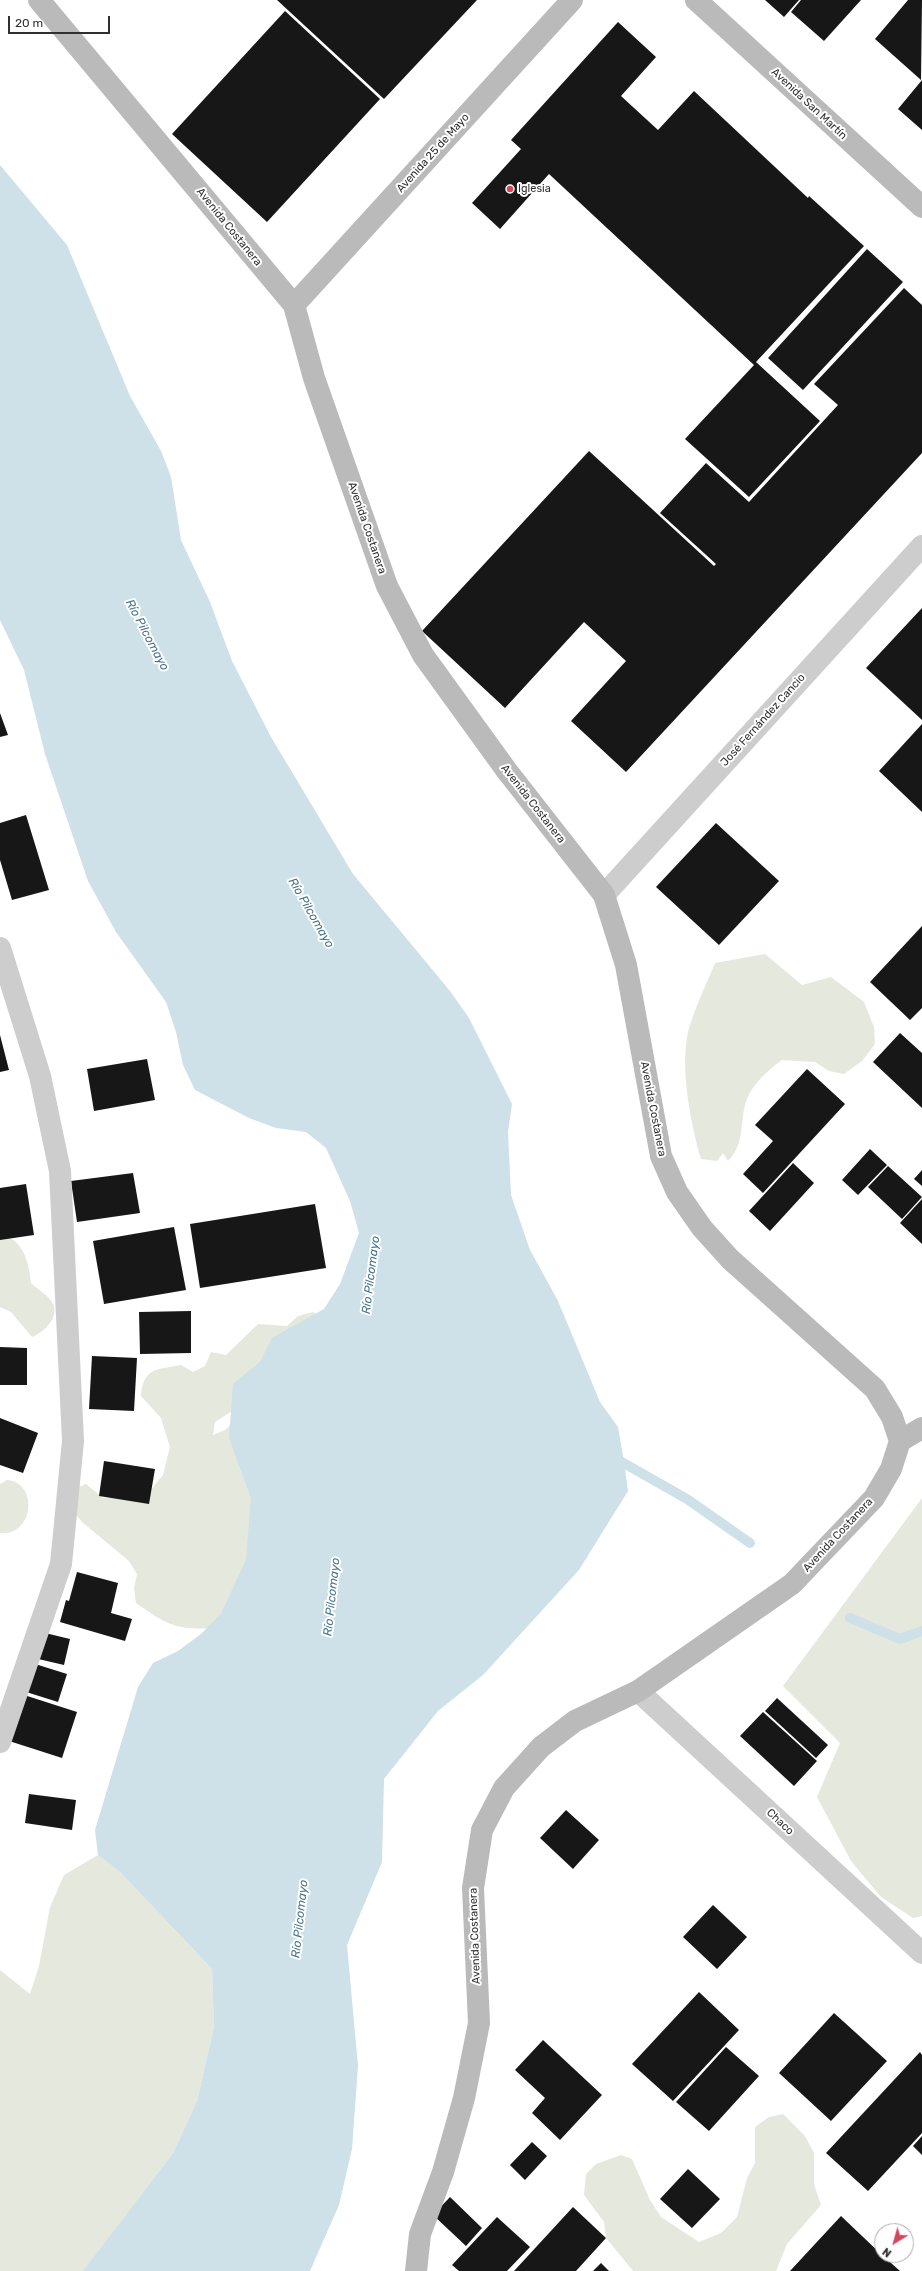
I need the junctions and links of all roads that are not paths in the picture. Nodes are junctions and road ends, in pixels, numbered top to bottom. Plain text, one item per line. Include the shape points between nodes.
1 (39, 0) edge
2 (572, 0) edge
3 (696, 0) edge
4 (922, 208) edge
5 (294, 305) junction
6 (922, 546) edge
7 (604, 895) junction
8 (0, 948) edge
9 (922, 1428) edge
10 (900, 1441) junction
11 (638, 1691) junction
12 (0, 1742) edge
13 (922, 1953) edge
14 (416, 2271) edge

1 - 5 street, Avenida Costanera
2 - 5 street, Avenida 25 de Mayo
3 - 4 street, Avenida San Martín
5 - 7 street, Avenida Costanera via 314,378 387,586 423,655 507,771
6 - 7 street, José Fernández Cancio
7 - 10 street, Avenida Costanera via 626,965 661,1156 677,1192 702,1228 730,1259 875,1388 892,1417
8 - 12 street via 40,1076 60,1171 73,1441 61,1564
9 - 10 street
10 - 11 street, Avenida Costanera via 891,1469 874,1498 792,1584
11 - 13 street, Chaco
11 - 14 street, Avenida Costanera via 575,1722 541,1747 504,1788 482,1830 473,1888 479,2023 443,2172 420,2234

